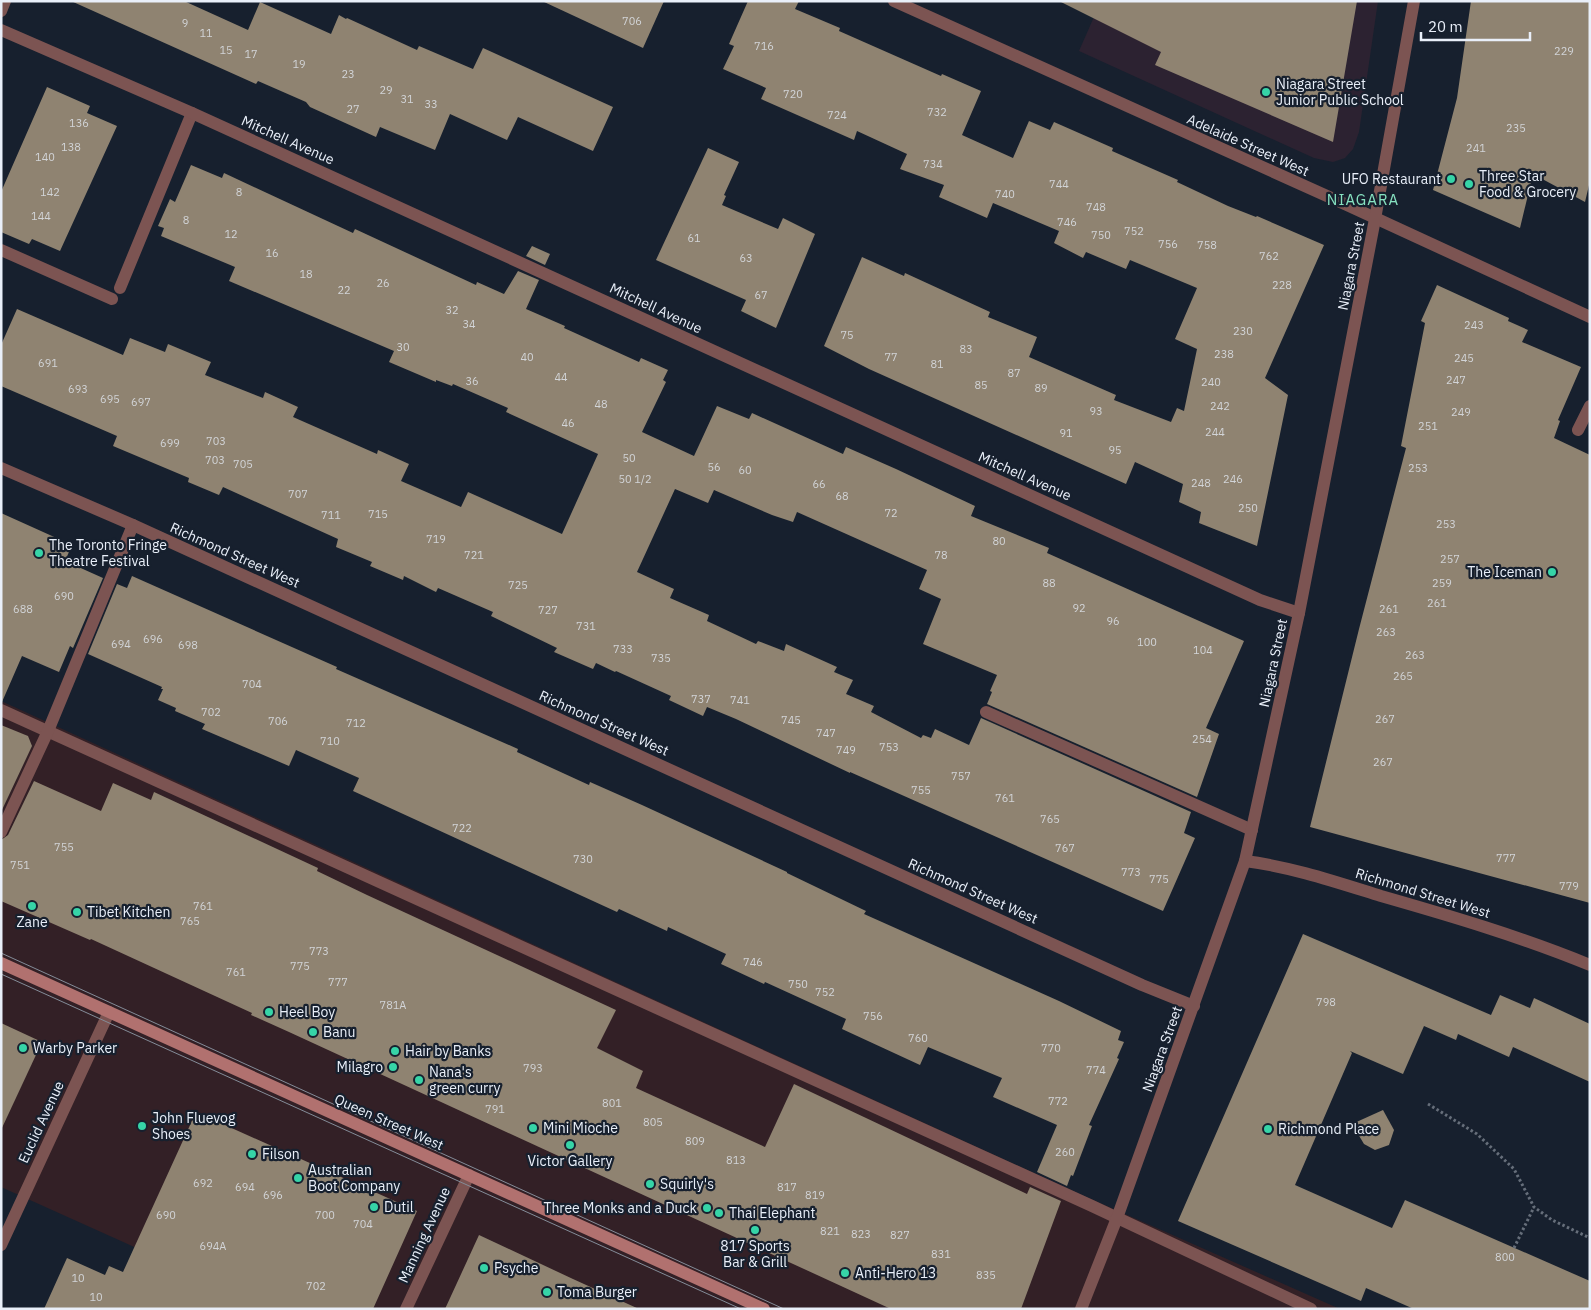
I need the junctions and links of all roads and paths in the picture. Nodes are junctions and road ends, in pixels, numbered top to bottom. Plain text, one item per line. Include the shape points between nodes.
1 (5, 1) edge
2 (895, 1) edge
3 (1414, 1) edge
4 (1, 11) edge
5 (1, 30) edge
6 (192, 113) junction
7 (1375, 220) junction
8 (1, 250) edge
9 (120, 288) dead end
10 (112, 299) dead end
11 (1590, 317) edge
12 (1590, 406) edge
13 (1578, 430) dead end
14 (1, 468) edge
15 (133, 526) junction
16 (1299, 613) junction
17 (1, 710) edge
18 (986, 712) dead end
19 (48, 731) junction
20 (1252, 830) junction
21 (1, 832) edge
22 (1245, 861) junction
23 (1, 963) edge
24 (1590, 965) edge
25 (1194, 1006) junction
26 (109, 1012) junction
27 (1428, 1104) dead end
28 (469, 1175) junction
29 (1534, 1207) junction
30 (1117, 1218) junction
31 (5, 1227) edge
32 (1590, 1238) edge
33 (1, 1245) edge
34 (1514, 1248) dead end
35 (406, 1309) edge
36 (764, 1309) edge
37 (1081, 1309) edge
38 (1311, 1309) edge

1 - 4 street
2 - 7 street, Adelaide Street West
3 - 7 street, Niagara Street
5 - 6 street, Mitchell Avenue
6 - 9 street
6 - 16 street, Mitchell Avenue via 1251,596
7 - 11 street, Adelaide Street West
7 - 16 street, Niagara Street
8 - 10 street
12 - 13 street
14 - 15 street, Richmond Street West
15 - 19 street
15 - 25 street, Richmond Street West
16 - 20 street, Niagara Street
17 - 19 street
18 - 20 street
19 - 21 street
19 - 30 street
20 - 22 street, Niagara Street
22 - 24 street, Richmond Street West via 1276,865 1450,916
22 - 25 street, Niagara Street
23 - 26 main road, Queen Street West
25 - 30 street, Niagara Street
26 - 28 main road, Queen Street West
26 - 31 street, Euclid Avenue
27 - 29 path via 1477,1134 1514,1169
28 - 35 street, Manning Avenue
28 - 36 main road, Queen Street West
29 - 32 path via 1552,1220
29 - 34 path
30 - 37 street, Niagara Street
30 - 38 street
31 - 33 street, Euclid Avenue

